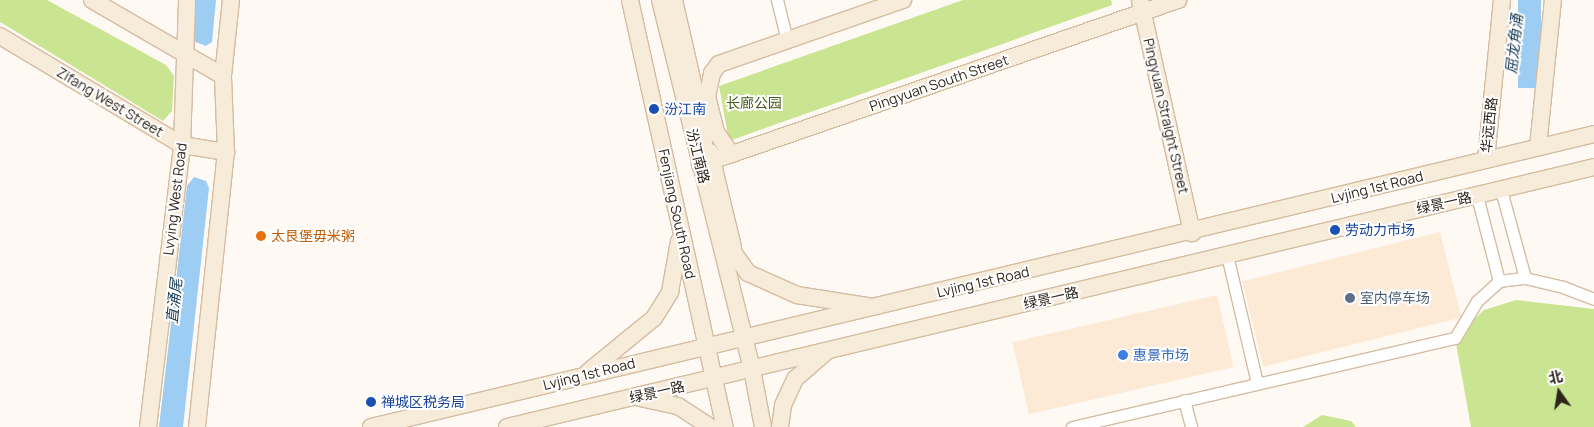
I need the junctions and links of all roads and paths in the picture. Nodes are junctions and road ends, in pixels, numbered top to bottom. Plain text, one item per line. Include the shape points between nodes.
1 (92, 0) edge
2 (187, 0) edge
3 (231, 0) edge
4 (630, 0) edge
5 (660, 0) edge
6 (674, 0) edge
7 (777, 0) edge
8 (902, 0) edge
9 (1178, 0) edge
10 (1502, 0) edge
11 (1553, 0) edge
12 (1141, 6) edge
13 (0, 36) edge
14 (787, 40) junction
15 (187, 54) junction
16 (719, 64) junction
17 (691, 74) junction
18 (223, 76) junction
19 (1594, 134) edge
20 (182, 145) junction
21 (1538, 148) junction
22 (226, 152) junction
23 (731, 154) junction
24 (1486, 160) junction
25 (706, 162) junction
26 (1594, 167) edge
27 (1502, 190) junction
28 (1477, 196) junction
29 (714, 225) junction
30 (681, 231) junction
31 (1192, 233) junction
32 (735, 256) junction
33 (1227, 256) junction
34 (1525, 278) junction
35 (1499, 281) junction
36 (1594, 299) edge
37 (876, 307) junction
38 (743, 337) junction
39 (706, 346) junction
40 (827, 351) junction
41 (752, 369) junction
42 (585, 374) junction
43 (713, 378) junction
44 (1257, 383) junction
45 (636, 396) junction
46 (1184, 400) junction
47 (148, 427) edge
48 (197, 427) edge
49 (371, 427) edge
50 (507, 427) edge
51 (710, 427) edge
52 (725, 427) edge
53 (763, 427) edge
54 (780, 427) edge
55 (1072, 427) edge
56 (1191, 427) edge

1 - 15 main road
2 - 15 main road, Lvying West Road
3 - 18 main road
4 - 30 main road, Fenjiang South Road
5 - 25 main road, 汾江南路
6 - 17 main road
7 - 14 street
8 - 14 main road
9 - 12 main road, Pingyuan South Street
10 - 24 main road, 华远西路
11 - 21 main road
12 - 23 main road, Pingyuan South Street
12 - 31 main road, Pingyuan Straight Street
13 - 20 main road, Zifang West Street
14 - 16 main road
15 - 18 main road
15 - 20 main road, Lvying West Road
16 - 17 main road
16 - 23 main road via 712,73 707,97 716,132
17 - 25 main road via 705,135
18 - 22 main road
19 - 21 main road, Lvjing 1st Road
20 - 22 main road, Zifang West Street
20 - 47 main road, Lvying West Road
21 - 24 main road, Lvjing 1st Road
22 - 48 main road
23 - 25 main road, Pingyuan South Street
24 - 31 main road, Lvjing 1st Road
25 - 29 main road, 汾江南路
25 - 32 main road
26 - 27 main road, 绿景一路
27 - 28 main road, 绿景一路
27 - 34 street
28 - 33 main road, 绿景一路
28 - 35 street
29 - 32 main road
29 - 38 main road, 汾江南路
30 - 39 main road, Fenjiang South Road
30 - 42 main road via 670,292 654,318
31 - 37 main road, Lvjing 1st Road
32 - 37 main road via 748,273 797,295
33 - 40 main road, 绿景一路
33 - 44 street
34 - 35 street
34 - 36 street
35 - 44 street via 1477,301 1455,338
37 - 38 main road, Lvjing 1st Road
38 - 39 main road, Lvjing 1st Road
38 - 41 main road, 汾江南路
39 - 42 main road, Lvjing 1st Road
39 - 43 main road, Fenjiang South Road
40 - 41 main road, 绿景一路
40 - 54 main road via 795,379 783,405
41 - 43 main road, 绿景一路
41 - 53 main road, 汾江南路
42 - 49 main road, Lvjing 1st Road
43 - 45 main road, 绿景一路
43 - 52 main road, Fenjiang South Road
44 - 46 street
45 - 50 main road, 绿景一路
45 - 51 main road via 678,406
46 - 55 street
46 - 56 street

